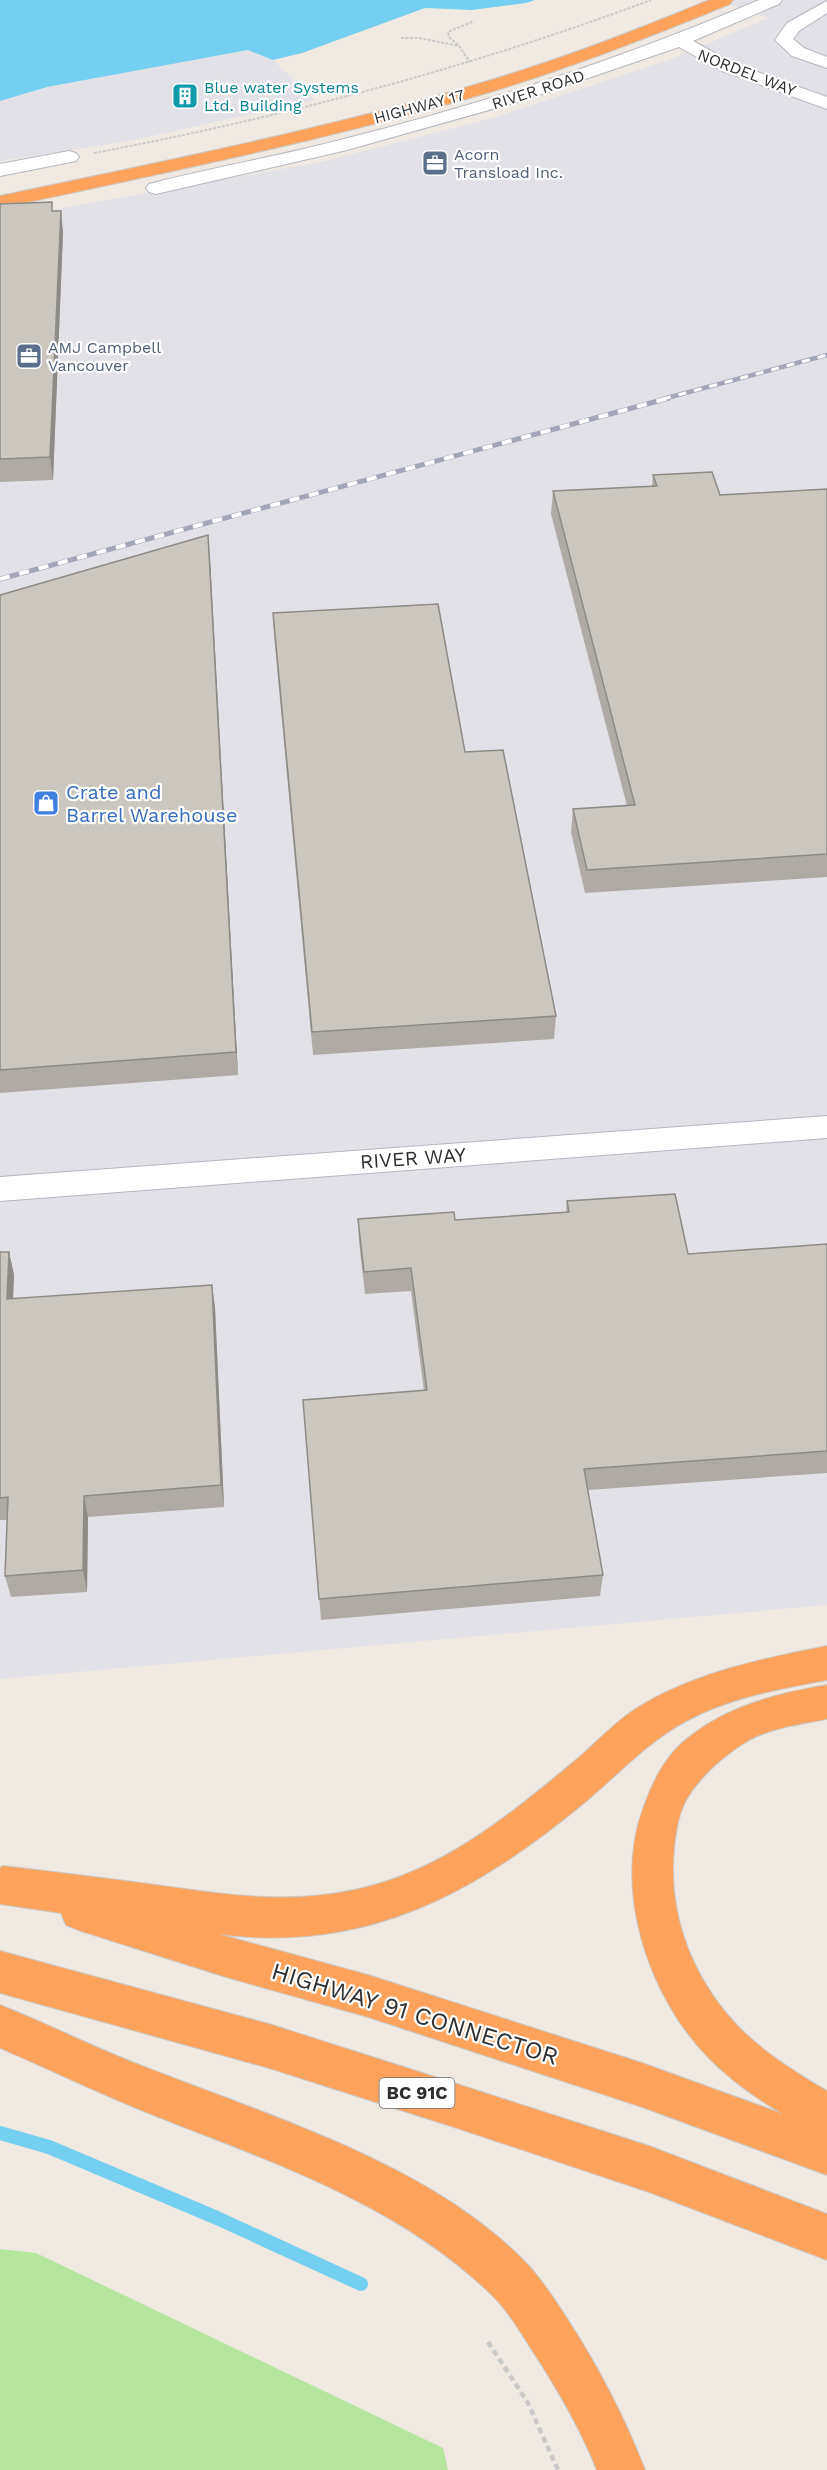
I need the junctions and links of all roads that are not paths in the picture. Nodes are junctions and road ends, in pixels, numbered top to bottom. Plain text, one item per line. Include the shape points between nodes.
1 (687, 0) edge
2 (723, 0) edge
3 (773, 0) edge
4 (827, 6) edge
5 (739, 14) junction
6 (681, 40) junction
7 (728, 40) dead end
8 (827, 63) edge
9 (827, 87) edge
10 (827, 103) edge
11 (69, 157) road end
12 (0, 170) edge
13 (0, 187) edge
14 (156, 188) dead end
15 (0, 202) edge
16 (827, 1127) edge
17 (0, 1189) edge
18 (827, 1662) edge
19 (827, 1702) edge
20 (2, 1885) edge
21 (0, 1972) edge
22 (0, 2026) edge
23 (827, 2115) edge
24 (827, 2153) edge
25 (827, 2237) edge
26 (621, 2470) edge

1 - 13 highway, HIGHWAY 17 via 513,64 372,105
2 - 15 highway, HIGHWAY 17 via 550,68 400,112
3 - 5 street, RIVER ROAD
4 - 8 street via 793,27 784,40 798,52
5 - 6 street, RIVER ROAD
5 - 7 street via 729,27
6 - 9 street, NORDEL WAY via 754,60
6 - 10 street, NORDEL WAY via 691,50 730,67
6 - 14 street, RIVER ROAD via 534,91 392,132
11 - 12 street
16 - 17 street, RIVER WAY
18 - 20 highway via 739,1683 675,1707 635,1733 513,1836 466,1866 381,1902 335,1913 242,1917
19 - 23 highway via 752,1720 730,1730 695,1757 670,1791 662,1810 651,1864 656,1922 668,1960 689,1999 732,2050 801,2101
20 - 24 highway, HIGHWAY 91 CONNECTOR via 226,1957 368,1996 642,2085
21 - 25 highway, BC 91C via 269,2046 460,2106 649,2169
22 - 26 highway via 346,2171 411,2204 455,2233 510,2280 530,2304 582,2386

